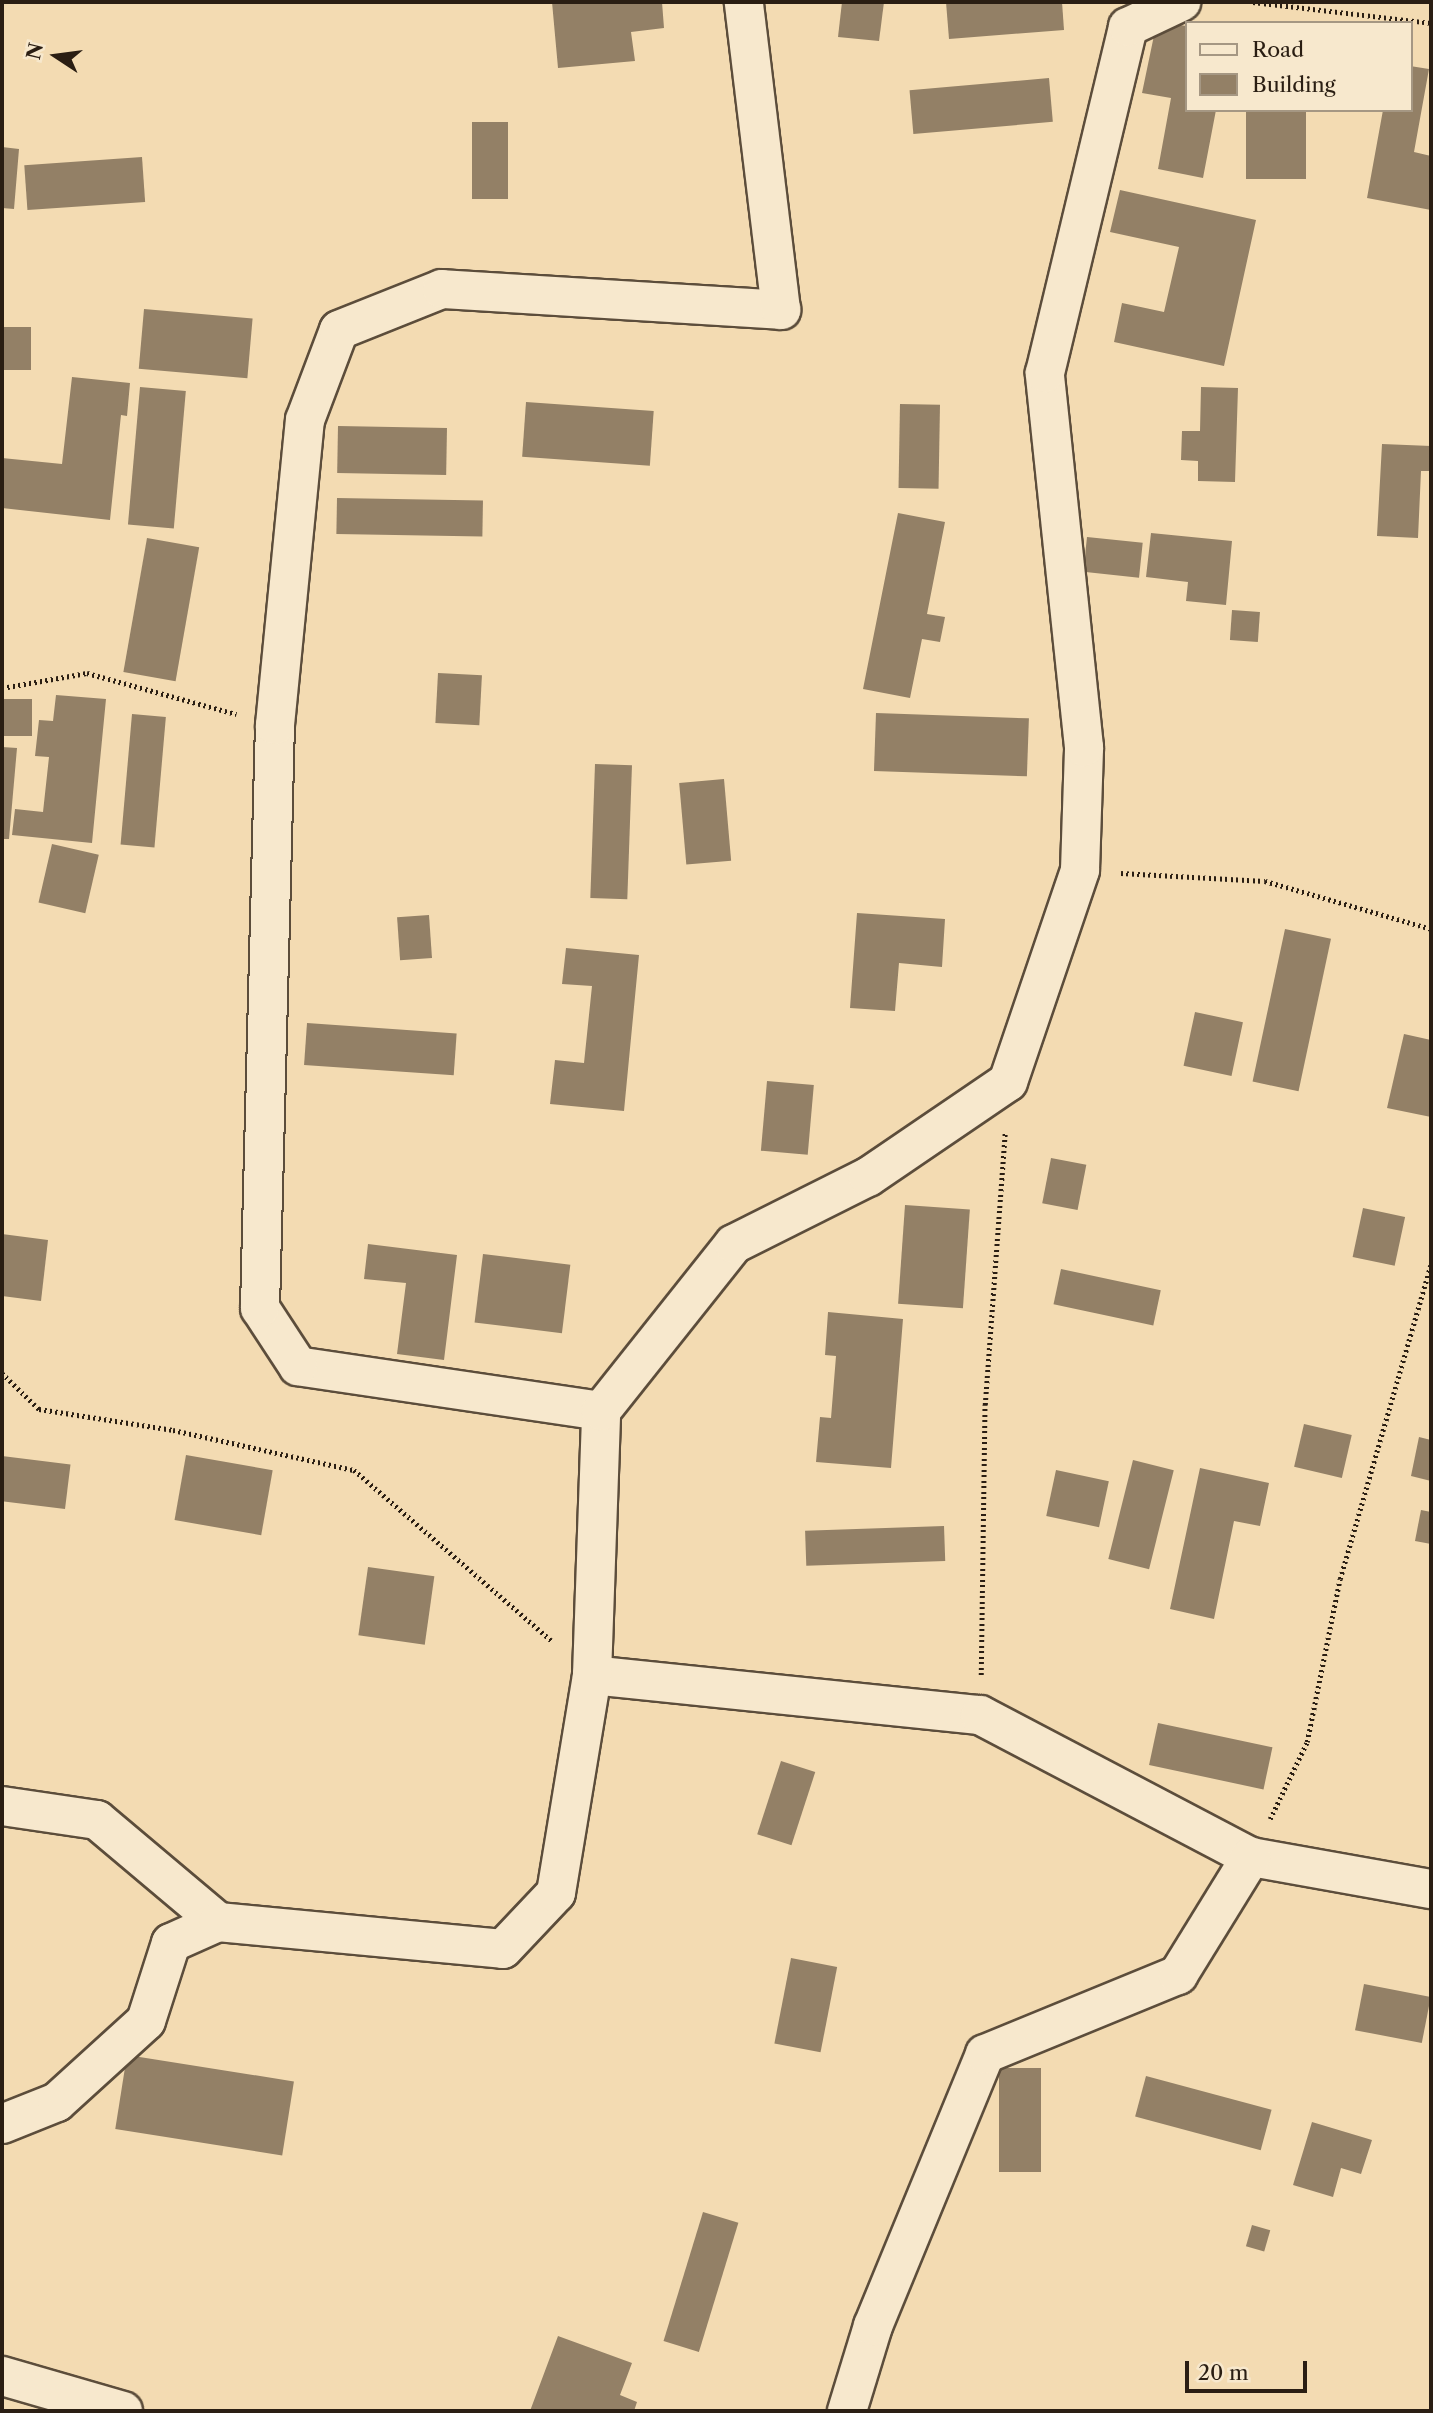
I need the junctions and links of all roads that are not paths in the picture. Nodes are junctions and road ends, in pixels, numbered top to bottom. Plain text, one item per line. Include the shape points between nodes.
1 (744, 2) edge
2 (1181, 2) edge
3 (1128, 14) edge
4 (601, 1411) junction
5 (592, 1675) junction
6 (2, 1806) edge
7 (1251, 1857) junction
8 (1431, 1889) edge
9 (218, 1922) junction
10 (2, 2124) edge
11 (2, 2376) edge
12 (123, 2411) edge
13 (847, 2411) edge

1 - 4 street via 781,310 442,289 339,330 305,420 275,725 260,1308 298,1366
2 - 3 street
3 - 4 street via 1045,373 1084,747 1080,870 1008,1082 869,1177 734,1244
4 - 5 street
5 - 7 street via 980,1715
5 - 9 street via 556,1893 503,1949
6 - 9 street via 97,1820
7 - 8 street
7 - 13 street via 1178,1975 985,2054 873,2326
9 - 10 street via 171,1943 146,2021 57,2102
11 - 12 street

